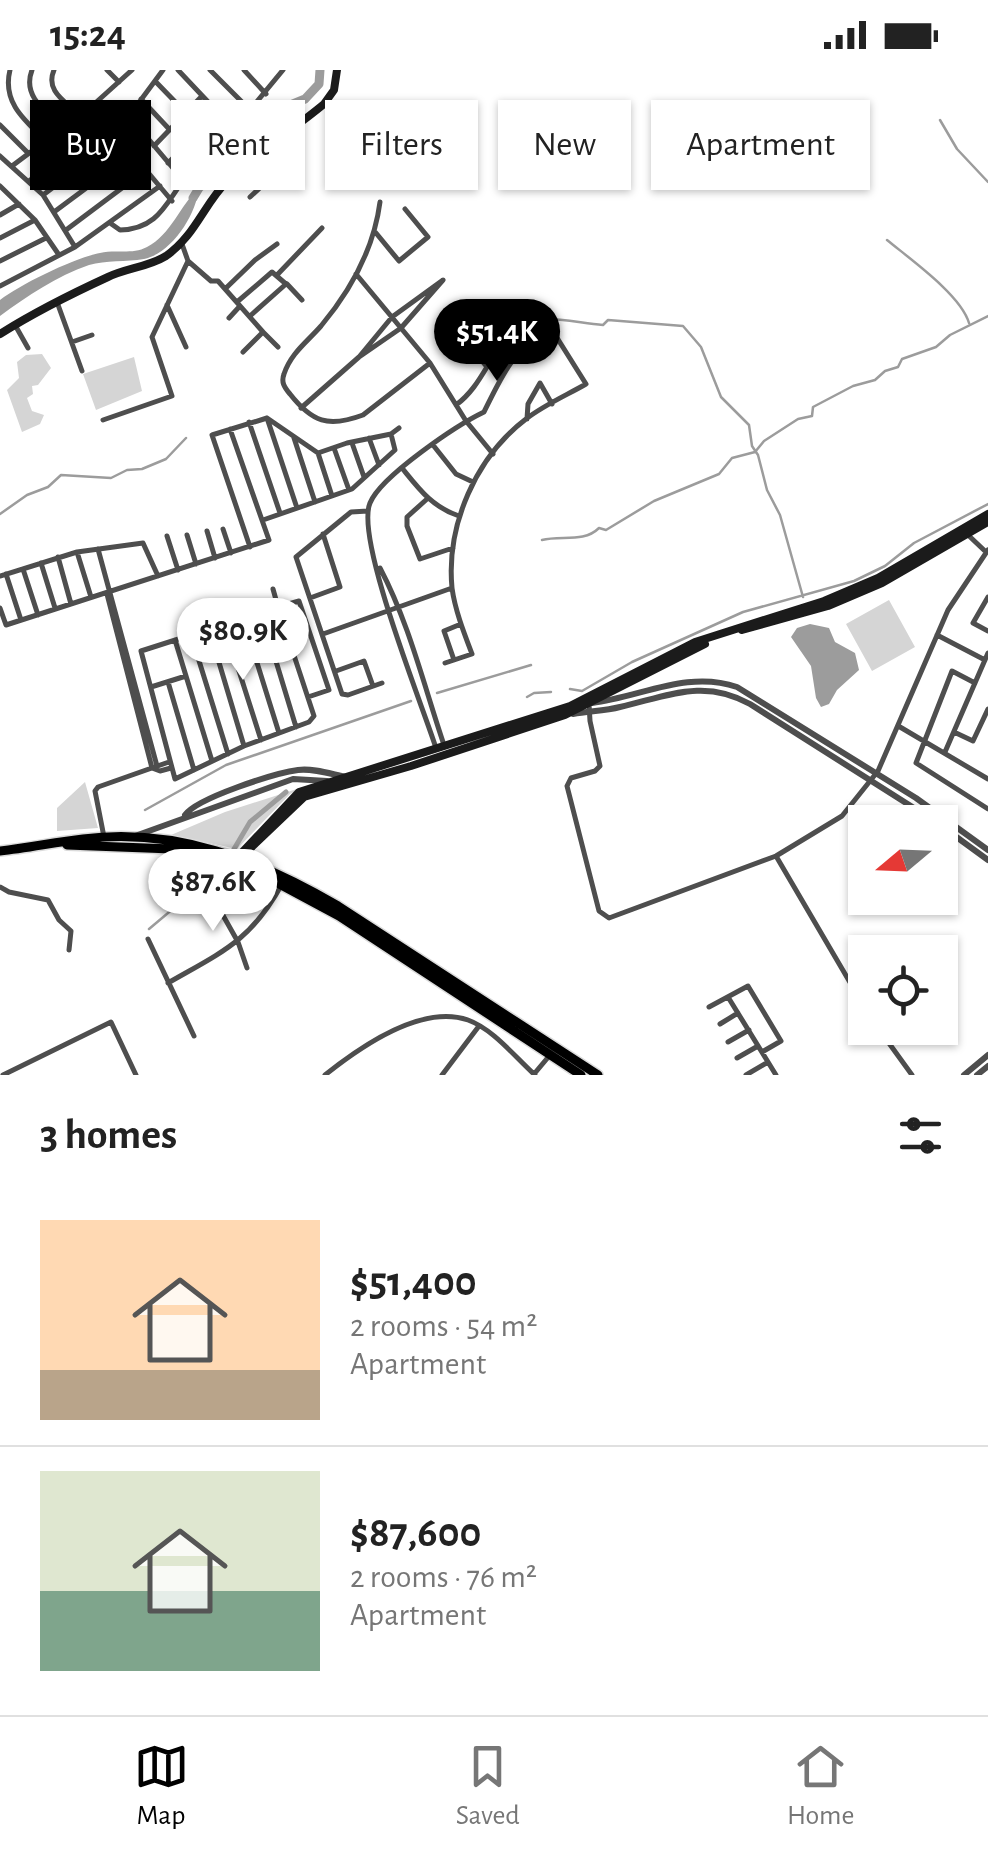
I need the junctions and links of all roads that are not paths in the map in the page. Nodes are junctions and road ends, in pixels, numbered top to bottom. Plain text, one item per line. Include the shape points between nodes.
1 (10, 70) edge
2 (32, 70) edge
3 (54, 70) edge
4 (107, 70) edge
5 (132, 70) edge
6 (163, 70) edge
7 (178, 70) edge
8 (210, 70) edge
9 (244, 70) edge
10 (338, 70) edge
11 (281, 71) edge
12 (155, 81) junction
13 (120, 82) junction
14 (266, 94) junction
15 (202, 96) junction
16 (140, 99) joint
17 (35, 100) edge
18 (64, 100) edge
19 (99, 100) edge
20 (173, 100) edge
21 (198, 100) edge
22 (206, 100) edge
23 (305, 118) edge
24 (30, 124) edge
25 (0, 125) edge
26 (170, 130) joint
27 (151, 143) edge
28 (154, 146) junction
29 (28, 153) joint
30 (0, 156) edge
31 (171, 161) edge
32 (168, 164) junction
33 (12, 166) junction
34 (171, 167) edge
35 (151, 176) edge
36 (29, 181) joint
37 (160, 186) junction
38 (1, 188) edge
39 (52, 190) edge
40 (84, 190) edge
41 (119, 190) edge
42 (178, 190) edge
43 (219, 190) edge
44 (258, 190) edge
45 (44, 196) junction
46 (250, 197) dead end
47 (172, 200) junction
48 (380, 202) dead end
49 (20, 204) junction
50 (405, 209) dead end
51 (54, 212) junction
52 (0, 215) edge
53 (35, 220) junction
54 (110, 223) junction
55 (322, 228) dead end
56 (66, 230) junction
57 (376, 233) junction
58 (0, 238) edge
59 (47, 238) junction
60 (182, 243) junction
61 (277, 244) dead end
62 (75, 247) junction
63 (59, 256) junction
64 (0, 261) edge
65 (188, 261) junction
66 (356, 274) junction
67 (278, 276) junction
68 (286, 284) junction
69 (0, 286) edge
70 (225, 289) junction
71 (302, 300) dead end
72 (57, 302) junction
73 (238, 304) junction
74 (168, 305) junction
75 (250, 316) junction
76 (392, 317) junction
77 (229, 318) dead end
78 (14, 325) junction
79 (400, 328) junction
80 (263, 332) junction
81 (0, 334) edge
82 (92, 335) dead end
83 (72, 342) junction
84 (278, 346) dead end
85 (186, 347) dead end
86 (28, 348) dead end
87 (243, 352) dead end
88 (359, 356) junction
89 (430, 363) junction
90 (487, 367) junction
91 (82, 371) dead end
92 (552, 404) junction
93 (456, 405) junction
94 (301, 408) junction
95 (267, 418) junction
96 (527, 418) junction
97 (103, 420) dead end
98 (466, 420) junction
99 (249, 422) junction
100 (399, 428) dead end
101 (230, 429) junction
102 (391, 434) junction
103 (294, 437) junction
104 (369, 438) junction
105 (352, 442) junction
106 (433, 445) junction
107 (334, 448) junction
108 (318, 453) junction
109 (493, 454) junction
110 (379, 465) junction
111 (402, 468) junction
112 (364, 478) junction
113 (472, 482) junction
114 (348, 490) junction
115 (331, 497) junction
116 (427, 499) junction
117 (315, 502) junction
118 (297, 508) junction
119 (334, 509) dead end
120 (368, 511) junction
121 (280, 514) junction
122 (988, 514) edge
123 (459, 516) junction
124 (263, 520) junction
125 (988, 522) edge
126 (223, 529) dead end
127 (207, 531) dead end
128 (323, 534) junction
129 (967, 534) junction
130 (188, 535) dead end
131 (167, 536) dead end
132 (250, 547) junction
133 (453, 548) junction
134 (98, 549) junction
135 (987, 551) edge
136 (77, 552) junction
137 (230, 553) junction
138 (58, 557) junction
139 (215, 558) junction
140 (376, 561) junction
141 (41, 563) junction
142 (196, 564) junction
143 (23, 569) junction
144 (178, 570) junction
145 (3, 575) edge
146 (158, 576) junction
147 (452, 588) junction
148 (273, 589) dead end
149 (109, 590) junction
150 (92, 597) junction
151 (310, 598) junction
152 (988, 598) edge
153 (72, 604) junction
154 (278, 607) junction
155 (400, 607) junction
156 (0, 608) edge
157 (56, 610) junction
158 (260, 612) junction
159 (387, 612) junction
160 (38, 615) junction
161 (243, 618) junction
162 (21, 620) junction
163 (224, 624) junction
164 (461, 624) junction
165 (209, 629) junction
166 (988, 632) edge
167 (322, 634) junction
168 (937, 634) junction
169 (192, 635) junction
170 (175, 640) junction
171 (409, 654) junction
172 (987, 658) edge
173 (454, 660) junction
174 (668, 660) junction
175 (446, 663) dead end
176 (334, 672) junction
177 (186, 676) junction
178 (168, 682) junction
179 (382, 683) dead end
180 (975, 683) junction
181 (373, 686) junction
182 (676, 687) junction
183 (150, 688) junction
184 (308, 697) junction
185 (589, 708) junction
186 (988, 709) edge
187 (568, 710) junction
188 (296, 727) junction
189 (899, 727) junction
190 (954, 732) junction
191 (279, 733) junction
192 (261, 740) junction
193 (925, 740) junction
194 (244, 746) junction
195 (440, 747) junction
196 (945, 752) junction
197 (228, 754) junction
198 (212, 761) junction
199 (170, 765) junction
200 (155, 767) junction
201 (988, 768) edge
202 (194, 770) junction
203 (986, 778) edge
204 (873, 779) junction
205 (348, 780) junction
206 (333, 782) junction
207 (911, 805) edge
208 (988, 810) edge
209 (184, 816) junction
210 (131, 838) junction
211 (958, 838) edge
212 (105, 842) junction
213 (988, 850) edge
214 (0, 851) edge
215 (776, 856) junction
216 (238, 859) junction
217 (988, 860) edge
218 (284, 881) junction
219 (0, 886) edge
220 (208, 887) dead end
221 (148, 939) dead end
222 (238, 942) junction
223 (69, 950) dead end
224 (247, 968) dead end
225 (848, 979) edge
226 (168, 982) junction
227 (728, 997) junction
228 (709, 1007) dead end
229 (738, 1013) junction
230 (720, 1024) dead end
231 (479, 1026) junction
232 (749, 1030) junction
233 (194, 1036) dead end
234 (728, 1042) dead end
235 (890, 1045) edge
236 (760, 1049) junction
237 (550, 1055) junction
238 (988, 1056) edge
239 (737, 1058) dead end
240 (768, 1062) junction
241 (988, 1066) edge
242 (3, 1075) edge
243 (136, 1075) edge
244 (325, 1075) edge
245 (442, 1075) edge
246 (534, 1075) edge
247 (581, 1075) edge
248 (598, 1075) edge
249 (746, 1075) edge
250 (776, 1075) edge
251 (912, 1075) edge
252 (964, 1075) edge
253 (977, 1075) edge

1 - 24 street via 12,104
2 - 17 street
3 - 18 street via 51,87
4 - 13 street
5 - 13 street
6 - 12 street
7 - 15 street
8 - 14 street via 250,110
9 - 14 street
10 - 23 main road via 334,90
11 - 14 street
12 - 16 street
12 - 20 street
13 - 19 street
15 - 21 street
15 - 22 street
16 - 26 street
25 - 29 street
26 - 28 street
27 - 28 street
28 - 32 street
29 - 33 street
30 - 33 street
31 - 32 street
32 - 34 street
33 - 36 street
35 - 37 street
36 - 45 street
37 - 47 street
37 - 54 street
38 - 49 street
39 - 45 street
40 - 51 street
41 - 56 street
42 - 47 street
43 - 60 main road
44 - 46 street
45 - 51 street
47 - 54 street via 138,229
48 - 57 street
49 - 52 street
49 - 53 street
50 - 57 street via 428,236 399,261
51 - 56 street
53 - 58 street
53 - 59 street
54 - 62 street
55 - 67 street
56 - 62 street
57 - 66 street
59 - 63 street
59 - 64 street
60 - 65 street
60 - 72 main road via 163,258
61 - 70 street
62 - 63 street
63 - 69 street
65 - 70 street
65 - 74 street
66 - 76 street
66 - 94 street via 331,314 294,352 282,378
67 - 68 street
67 - 73 street via 271,272
68 - 71 street
68 - 75 street
70 - 73 street
72 - 78 main road
72 - 83 street
73 - 75 street
73 - 77 street
74 - 85 street
74 - 97 street via 152,337 172,396
75 - 80 street
76 - 79 street
76 - 79 street via 443,280
76 - 88 street
78 - 81 main road
78 - 86 street
79 - 88 street
79 - 89 street
80 - 84 street
80 - 87 street
82 - 83 street
83 - 91 street
88 - 94 street
89 - 93 street
89 - 94 street via 352,419 317,419
90 - 90 street via 511,334 486,304 456,329
90 - 93 street
92 - 96 street
92 - 96 street via 540,384
92 - 98 street via 586,384 549,326 514,356 484,412
93 - 98 street
95 - 99 street
95 - 103 street
95 - 118 street
96 - 109 street
98 - 106 street
98 - 109 street
99 - 101 street
99 - 121 street
100 - 102 street
101 - 124 street
101 - 132 street via 212,435
102 - 104 street
102 - 110 street via 395,450
103 - 108 street
103 - 117 street
104 - 105 street
104 - 110 street
105 - 107 street
105 - 112 street
106 - 111 street
106 - 113 street via 456,474
107 - 108 street
107 - 114 street
108 - 115 street
109 - 113 street
110 - 112 street
111 - 116 street
111 - 120 street
112 - 114 street
113 - 123 street
114 - 115 street
115 - 117 street
115 - 119 street
116 - 123 street
116 - 133 street via 406,516 420,559
117 - 118 street
118 - 121 street
120 - 128 street via 351,512
120 - 140 street
121 - 124 street
122 - 187 main road via 878,578 694,642
123 - 133 street
124 - 132 street via 269,540
125 - 129 main road
126 - 137 street
127 - 139 street
128 - 151 street via 296,557
128 - 151 street via 340,587
129 - 135 street
129 - 174 main road via 828,606
130 - 142 street
131 - 144 street
132 - 137 street
133 - 147 street
134 - 136 street
134 - 146 street via 146,543
134 - 149 street
135 - 168 street
136 - 138 street
136 - 150 street
137 - 139 street
138 - 141 street
138 - 153 street
139 - 142 street
140 - 155 street
140 - 159 street
141 - 143 street
141 - 157 street
142 - 144 street
143 - 145 street
143 - 160 street
144 - 146 street
145 - 162 street
146 - 149 street
147 - 155 street
147 - 164 street
148 - 154 street
149 - 150 street
149 - 200 street
150 - 153 street
151 - 167 street
152 - 166 street via 974,624
153 - 157 street
154 - 158 street
154 - 184 street
154 - 184 street via 299,601 329,690
155 - 159 street
155 - 171 street
156 - 162 street via 6,625
157 - 160 street
158 - 161 street
158 - 188 street
159 - 167 street
159 - 171 street
160 - 162 street
161 - 163 street
161 - 191 street
163 - 165 street
163 - 192 street
164 - 173 street via 444,630
164 - 173 street via 472,654
165 - 169 street
165 - 194 street
167 - 176 street
168 - 172 street
168 - 189 street
169 - 170 street
169 - 197 street
170 - 177 street
170 - 183 street via 140,651
171 - 195 street
172 - 180 street
173 - 175 street
174 - 182 street
174 - 185 main road
176 - 181 street via 342,694
176 - 181 street via 364,661
177 - 178 street
177 - 198 street
178 - 183 street
178 - 202 street
179 - 181 street
180 - 190 street
180 - 193 street via 952,671
182 - 185 street
182 - 204 street via 742,699
183 - 199 street
184 - 188 street via 314,716
185 - 187 main road
185 - 215 street via 600,766 571,778 568,786 603,916
186 - 190 street via 973,741
187 - 195 main road
187 - 205 main road
188 - 191 street
189 - 193 street
189 - 204 street
190 - 196 street
191 - 192 street
192 - 194 street
193 - 196 street
193 - 208 street via 916,763
194 - 197 street
195 - 205 main road
196 - 203 street
197 - 198 street
198 - 202 street
199 - 200 street
199 - 202 street via 175,779
200 - 212 street via 98,787
201 - 203 street
204 - 207 street
204 - 213 street via 916,798
204 - 215 street via 842,816
205 - 206 main road
205 - 209 street via 293,771 212,798
205 - 216 main road via 302,798
206 - 209 street via 296,778
206 - 216 main road via 294,795
209 - 210 street
210 - 212 main road
210 - 216 main road via 186,843
211 - 217 street
212 - 214 main road
212 - 216 main road
215 - 225 street
216 - 218 main road
218 - 222 street via 264,916
218 - 237 main road
218 - 248 main road via 338,906
219 - 223 street via 48,900 71,930
220 - 222 street
221 - 226 street
222 - 224 street
222 - 226 street
226 - 233 street
227 - 228 street
227 - 229 street
227 - 236 street via 748,986 781,1040
229 - 230 street
229 - 232 street
231 - 244 street via 434,1016 358,1049
231 - 245 street
231 - 246 street
232 - 234 street
232 - 236 street
235 - 251 street
236 - 239 street
236 - 240 street
237 - 246 street
237 - 247 main road
238 - 252 street
240 - 249 street
240 - 250 street
241 - 253 street
242 - 243 street via 112,1022

